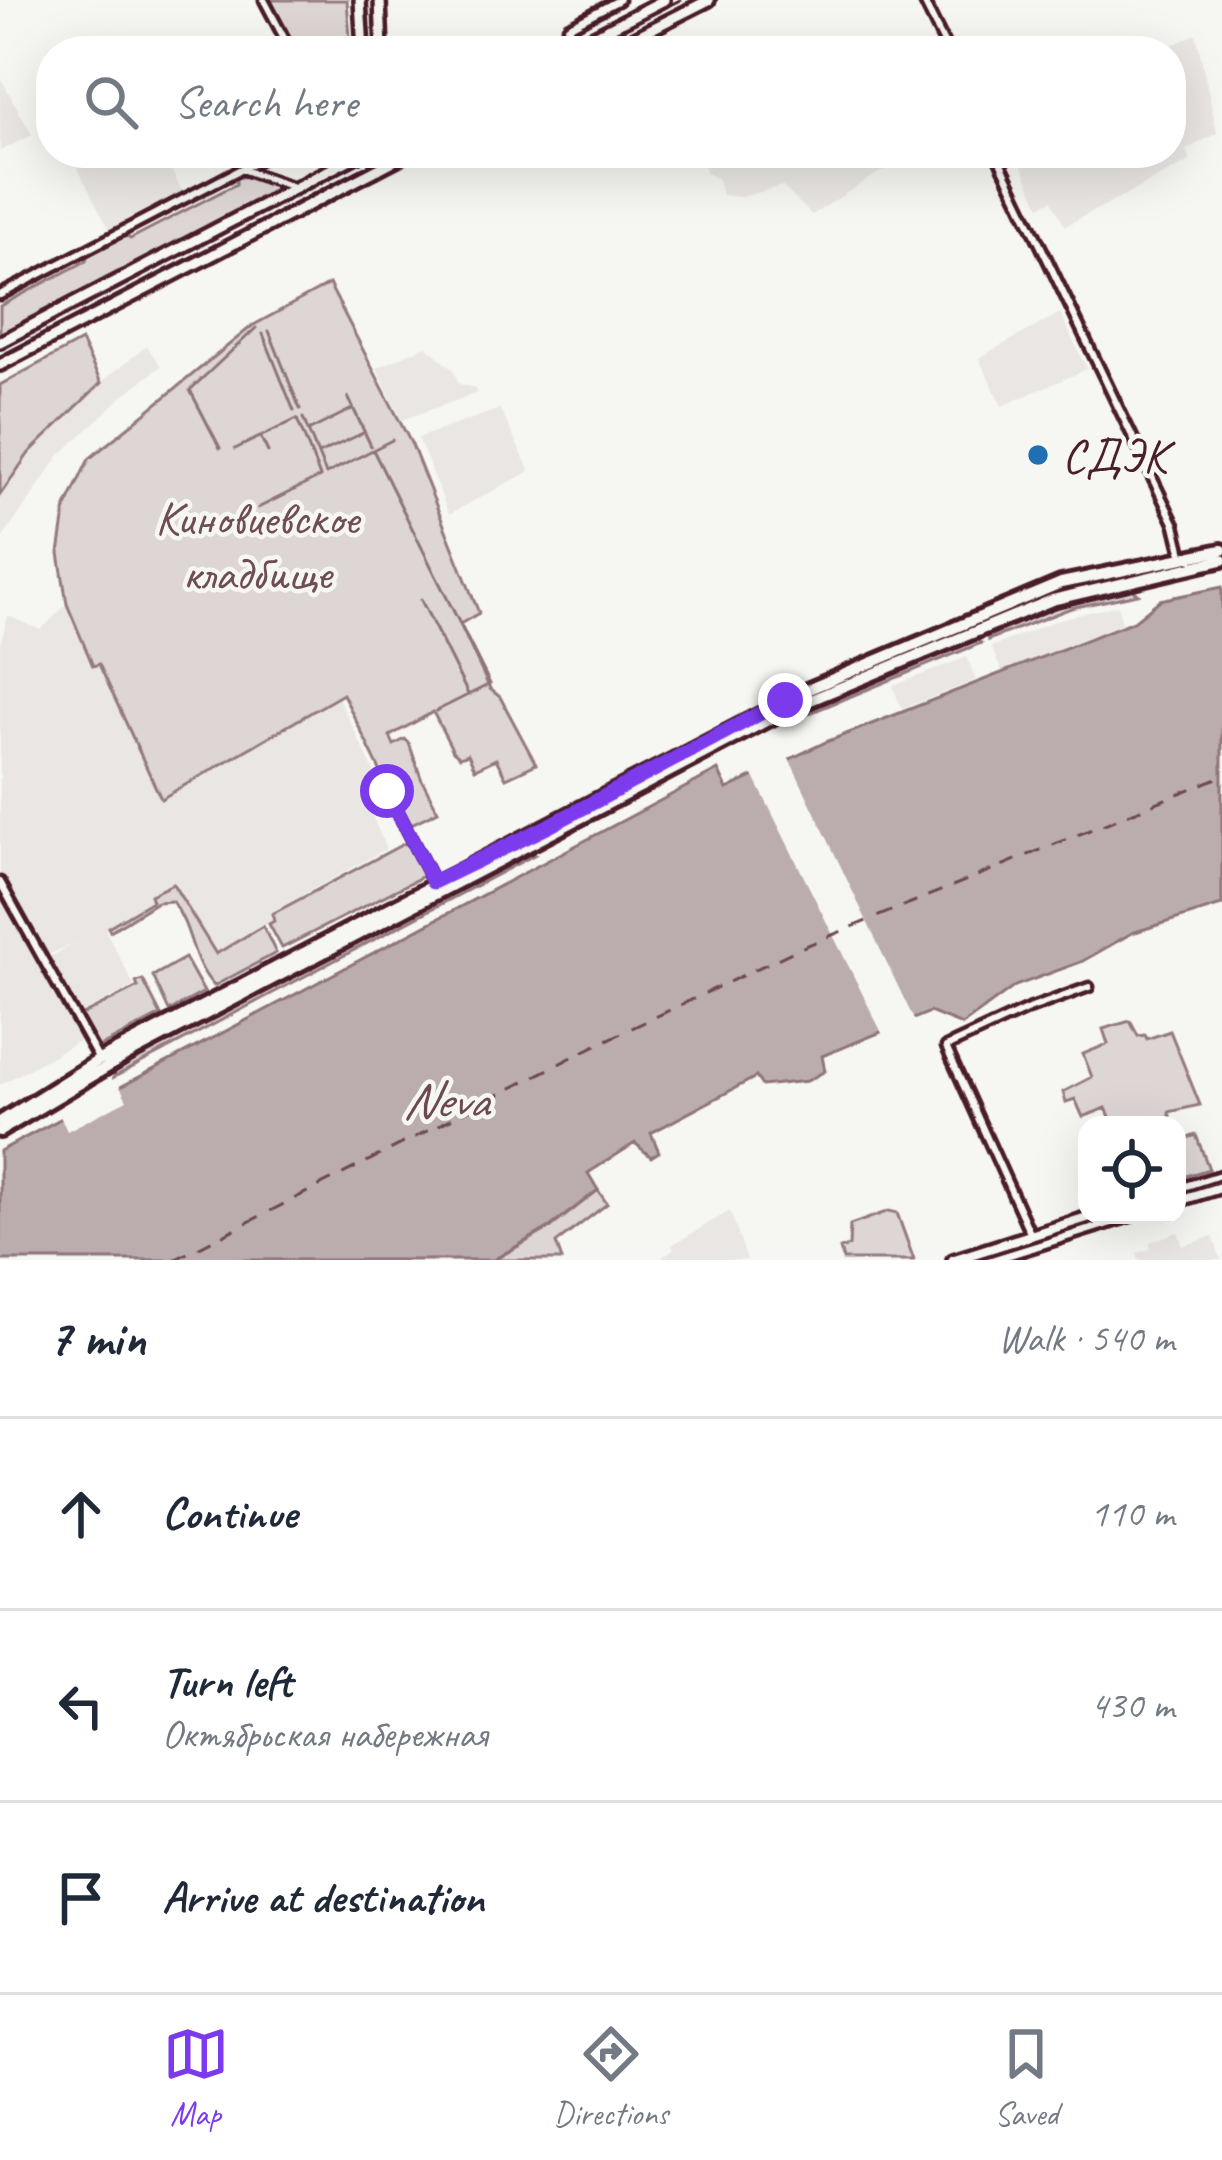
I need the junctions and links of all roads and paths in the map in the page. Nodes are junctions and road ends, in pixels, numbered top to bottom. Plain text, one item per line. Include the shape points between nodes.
1 (264, 0) edge
2 (360, 0) edge
3 (380, 0) edge
4 (620, 0) edge
5 (664, 0) edge
6 (709, 0) edge
7 (923, 0) edge
8 (283, 36) edge
9 (362, 36) edge
10 (381, 36) edge
11 (564, 36) edge
12 (591, 36) edge
13 (638, 36) edge
14 (940, 36) edge
15 (336, 168) edge
16 (379, 168) edge
17 (1003, 168) edge
18 (241, 169) joint
19 (296, 188) junction
20 (0, 295) edge
21 (0, 342) edge
22 (0, 364) edge
23 (1222, 550) edge
24 (1183, 558) junction
25 (1222, 560) edge
26 (387, 791) dead end
27 (0, 882) edge
28 (433, 882) junction
29 (1089, 987) dead end
30 (99, 1060) junction
31 (0, 1127) edge
32 (1222, 1175) edge
33 (1186, 1187) edge
34 (1222, 1187) edge
35 (1186, 1198) edge
36 (1078, 1222) edge
37 (1096, 1224) edge
38 (1033, 1240) junction
39 (982, 1258) edge
40 (953, 1260) edge

1 - 8 street
2 - 9 main road
3 - 10 main road
4 - 11 street
5 - 12 main road
6 - 13 main road
7 - 14 street
15 - 19 main road
16 - 22 main road
17 - 24 street
18 - 19 street
18 - 20 street
19 - 21 main road
23 - 24 main road
24 - 28 main road via 1061,583 827,681
25 - 31 main road via 1069,594 789,709
26 - 28 street
27 - 30 street
28 - 30 main road
29 - 38 street via 946,1047
30 - 31 main road
32 - 33 main road
34 - 35 main road
36 - 38 main road
37 - 38 main road
38 - 39 main road
39 - 40 main road

